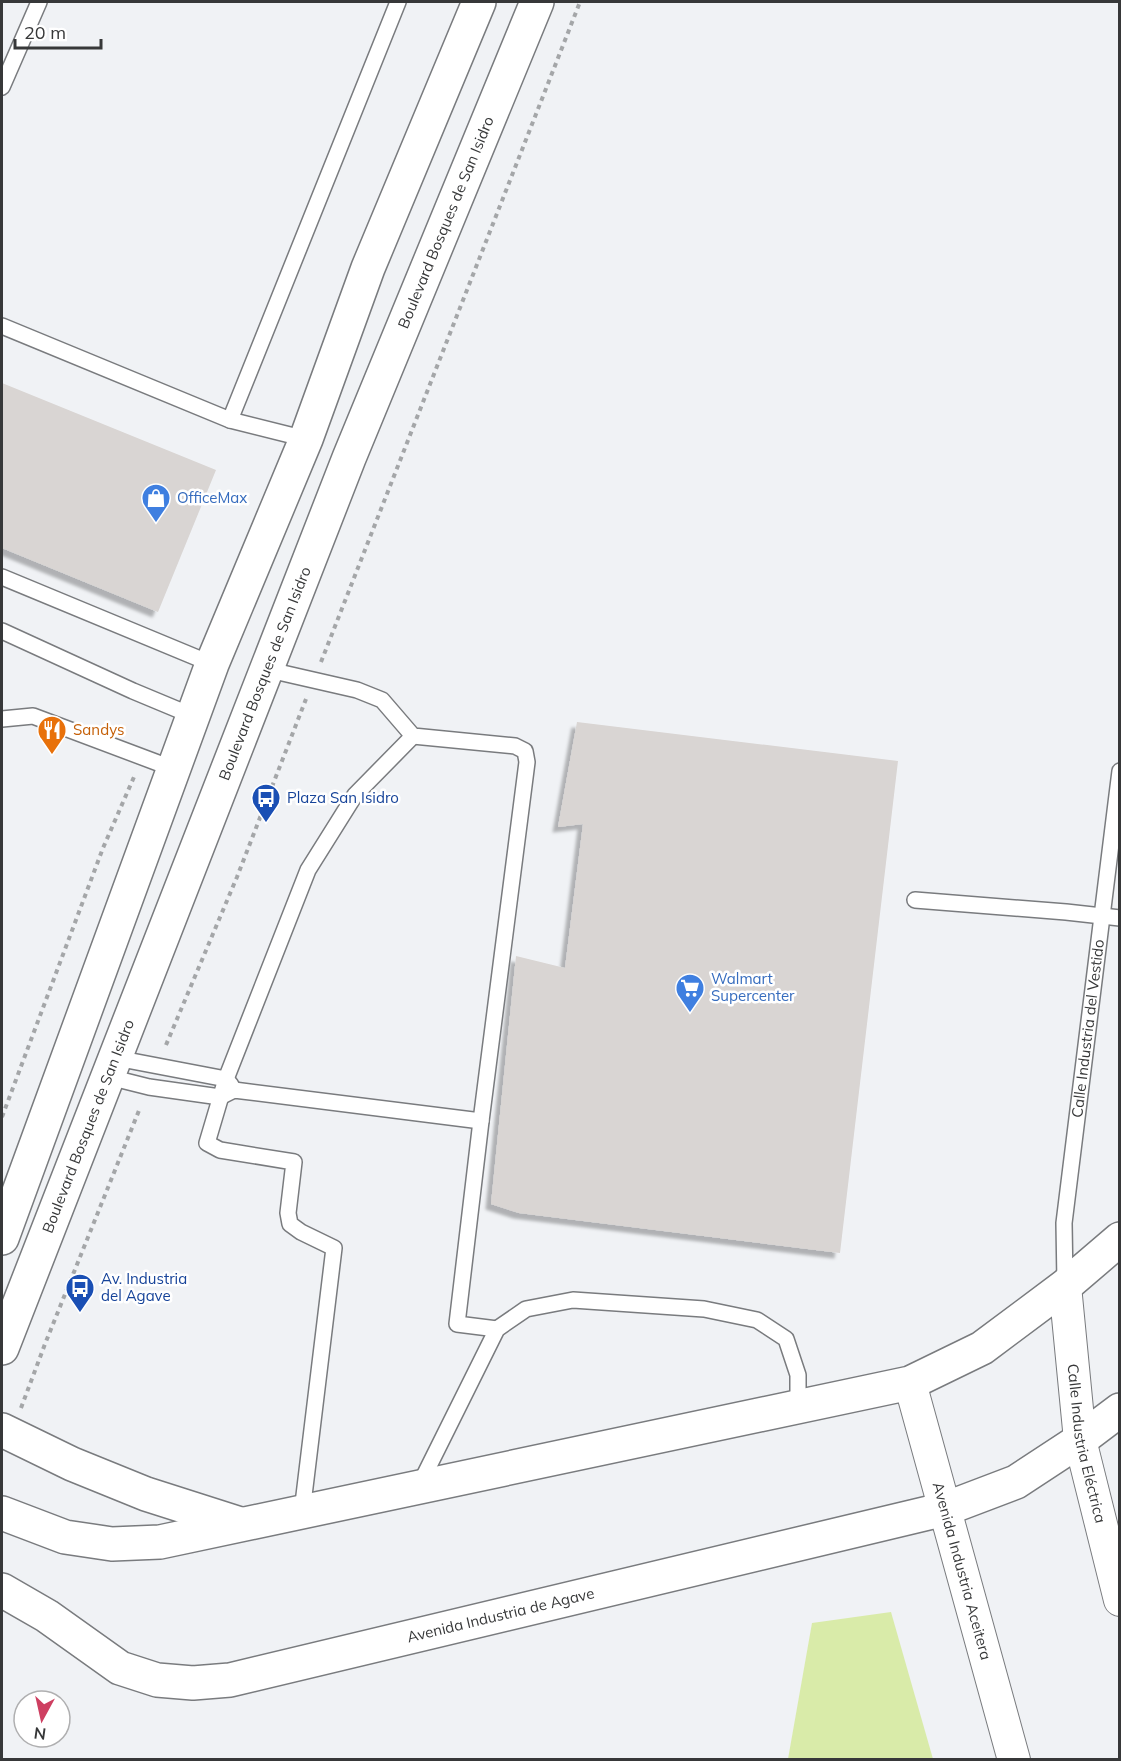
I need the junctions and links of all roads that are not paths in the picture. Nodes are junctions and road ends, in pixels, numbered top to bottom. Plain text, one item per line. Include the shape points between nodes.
1 (39, 2) edge
2 (398, 2) edge
3 (479, 2) edge
4 (537, 2) edge
5 (2, 87) edge
6 (2, 326) edge
7 (230, 420) junction
8 (306, 439) junction
9 (349, 458) junction
10 (2, 577) edge
11 (2, 631) edge
12 (212, 664) junction
13 (266, 669) junction
14 (193, 716) junction
15 (2, 719) edge
16 (413, 736) junction
17 (174, 769) junction
18 (1119, 771) edge
19 (915, 900) dead end
20 (1102, 916) junction
21 (1119, 918) edge
22 (112, 1068) junction
23 (227, 1089) junction
24 (481, 1121) junction
25 (2, 1234) edge
26 (1119, 1239) edge
27 (1065, 1286) junction
28 (498, 1329) junction
29 (2, 1348) edge
30 (910, 1383) junction
31 (798, 1407) junction
32 (1119, 1410) edge
33 (6, 1432) edge
34 (1080, 1440) junction
35 (419, 1486) junction
36 (945, 1509) junction
37 (302, 1512) junction
38 (2, 1513) edge
39 (242, 1525) junction
40 (2, 1590) edge
41 (1119, 1600) edge
42 (1014, 1760) edge

1 - 5 lane
2 - 7 lane
3 - 8 main road via 368,268
4 - 9 main road, Boulevard Bosques de San Isidro
6 - 7 lane
7 - 8 lane
8 - 9 main road
8 - 12 main road
9 - 13 main road, Boulevard Bosques de San Isidro
10 - 12 lane
11 - 14 lane
12 - 14 main road
13 - 16 lane via 357,690 382,700
13 - 22 main road, Boulevard Bosques de San Isidro
14 - 17 main road
15 - 17 lane via 33,716
16 - 23 lane via 355,795 308,870
16 - 24 lane via 515,746 525,751
17 - 25 main road
18 - 20 lane, Calle Industria del Vestido
19 - 20 lane
20 - 21 lane
20 - 27 lane, Calle Industria del Vestido via 1064,1223
22 - 23 lane via 157,1067
22 - 23 lane via 148,1087
22 - 29 main road, Boulevard Bosques de San Isidro
23 - 24 lane
23 - 37 lane via 207,1143 220,1150 294,1162 290,1224 334,1248
24 - 28 lane via 457,1324
26 - 27 main road
27 - 30 main road via 982,1348
27 - 34 street, Calle Industria Eléctrica
28 - 31 lane via 526,1309 573,1300 704,1309 757,1320 786,1339 798,1375
28 - 35 lane
30 - 31 main road
30 - 36 street, Avenida Industria Aceitera
31 - 35 main road
32 - 34 main road, Avenida Industria de Agave
33 - 39 main road via 146,1494
34 - 36 main road, Avenida Industria de Agave via 1016,1482
34 - 41 street, Calle Industria Eléctrica
35 - 37 main road
36 - 40 main road, Avenida Industria de Agave via 230,1680 157,1680 120,1668 47,1616
36 - 42 street, Avenida Industria Aceitera
37 - 39 main road
38 - 39 main road via 65,1537 112,1544 160,1542

